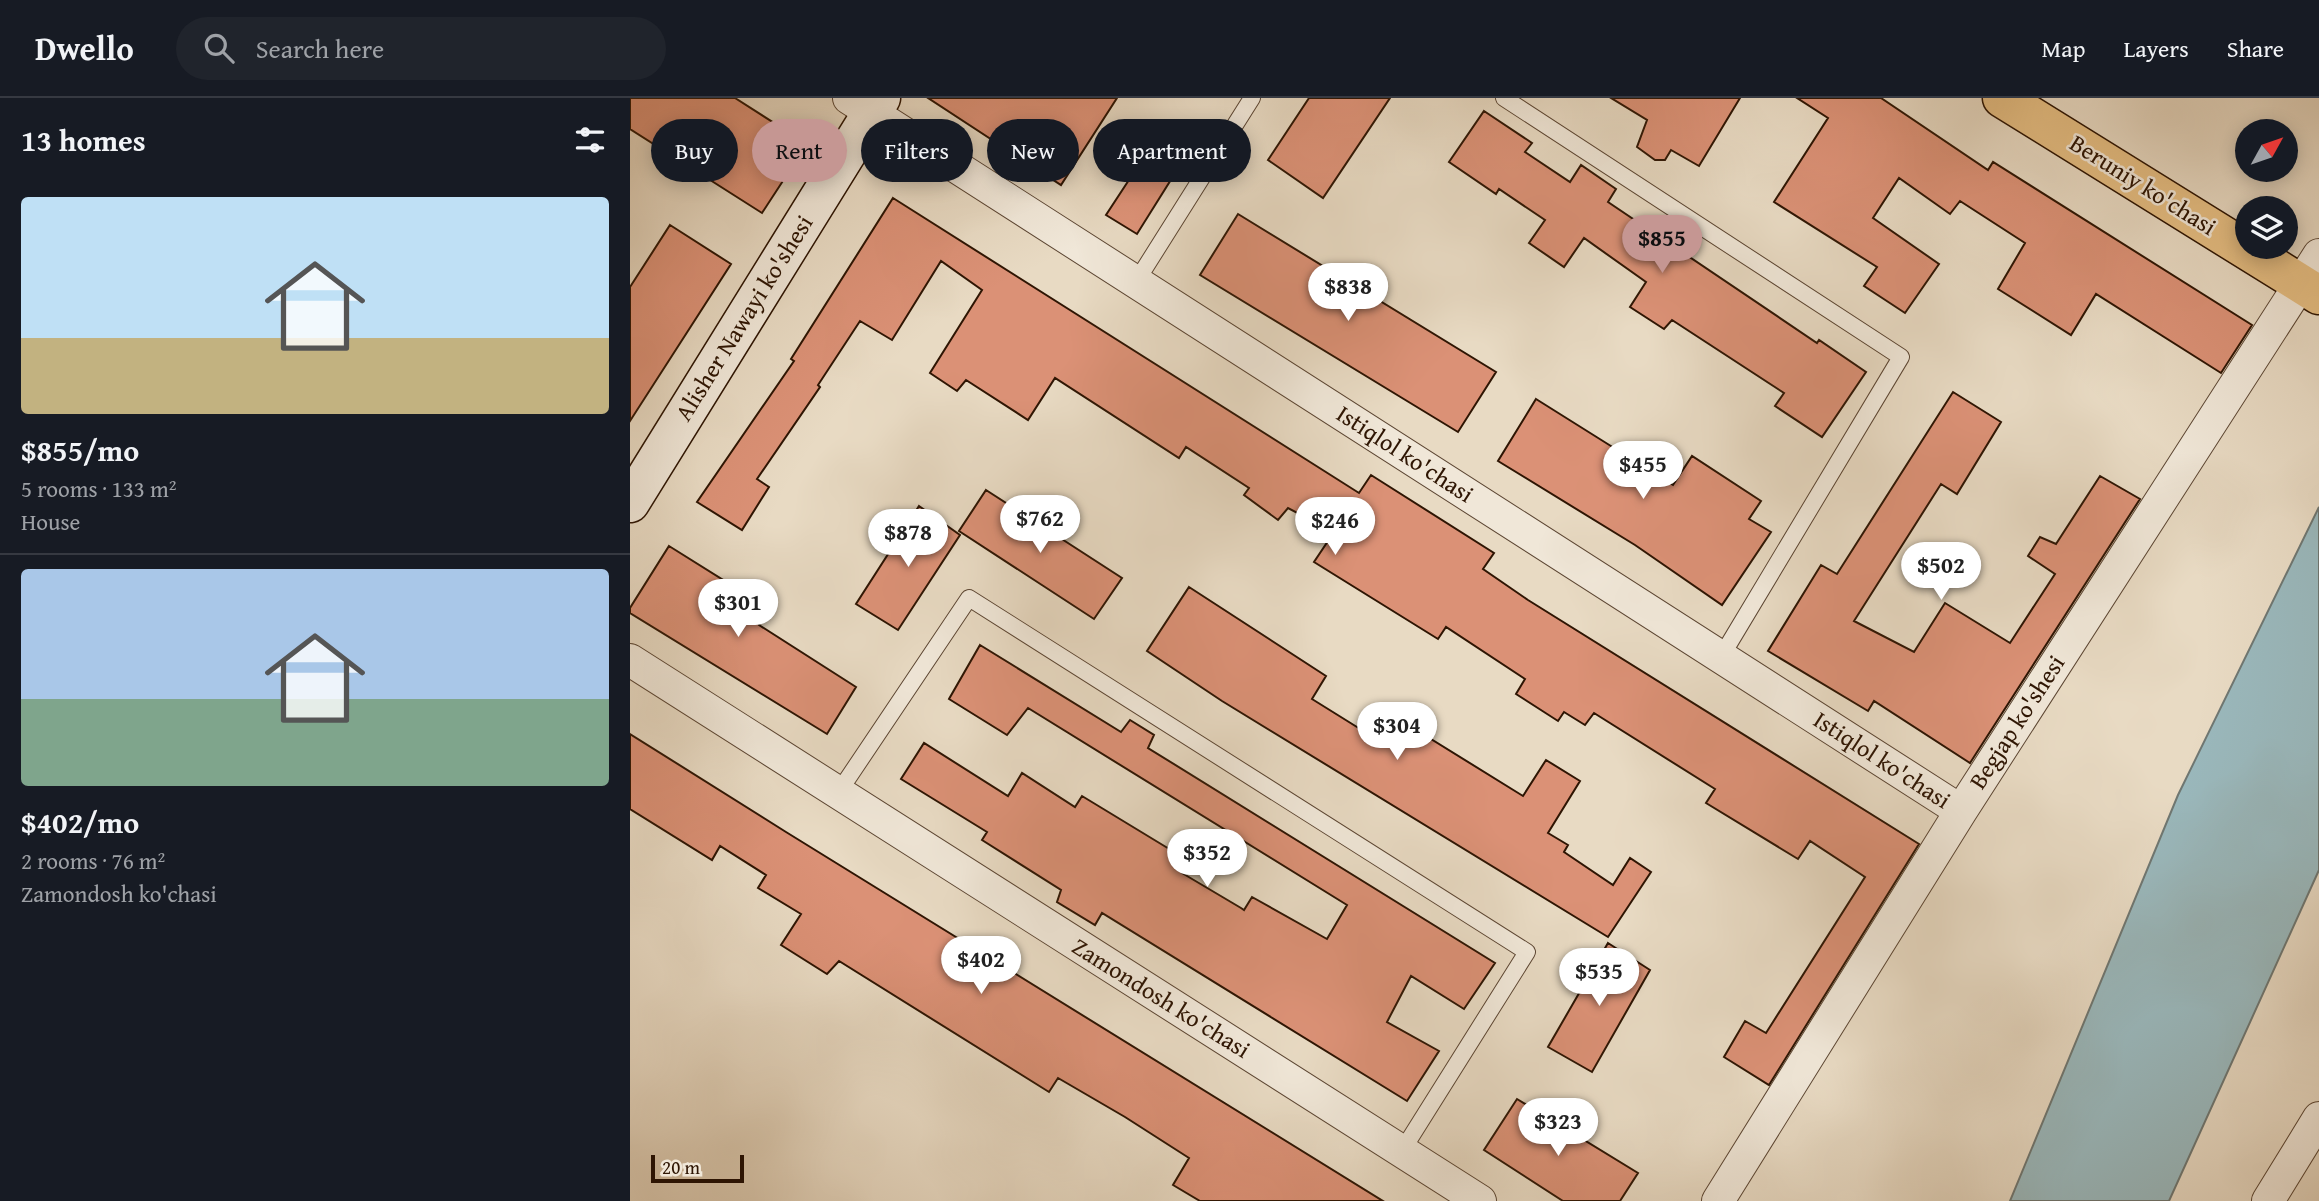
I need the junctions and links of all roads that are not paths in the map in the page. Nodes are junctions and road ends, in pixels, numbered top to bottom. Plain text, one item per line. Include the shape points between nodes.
1 (1252, 98) edge
2 (1504, 98) edge
3 (2002, 98) edge
4 (867, 103) edge
5 (2312, 277) edge
6 (1136, 282) junction
7 (630, 503) edge
8 (1721, 657) junction
9 (630, 660) edge
10 (838, 793) junction
11 (1961, 811) junction
12 (2319, 1118) edge
13 (1402, 1151) junction
14 (1480, 1201) edge
15 (1718, 1201) edge
16 (2268, 1201) edge

1 - 6 lane
2 - 8 lane via 1901,357
3 - 5 main road, Beruniy ko'chasi
4 - 6 street, Istiqlol ko'chasi
4 - 7 street, Alisher Nawayi ko'shesi
5 - 11 street, Begjap ko'shesi
6 - 8 street, Istiqlol ko'chasi
8 - 11 street, Istiqlol ko'chasi
9 - 10 street, Zamondosh ko'chasi
10 - 13 street, Zamondosh ko'chasi
10 - 13 lane via 969,598 1527,952
11 - 15 street, Begjap ko'shesi
12 - 16 street
13 - 14 street, Zamondosh ko'chasi

